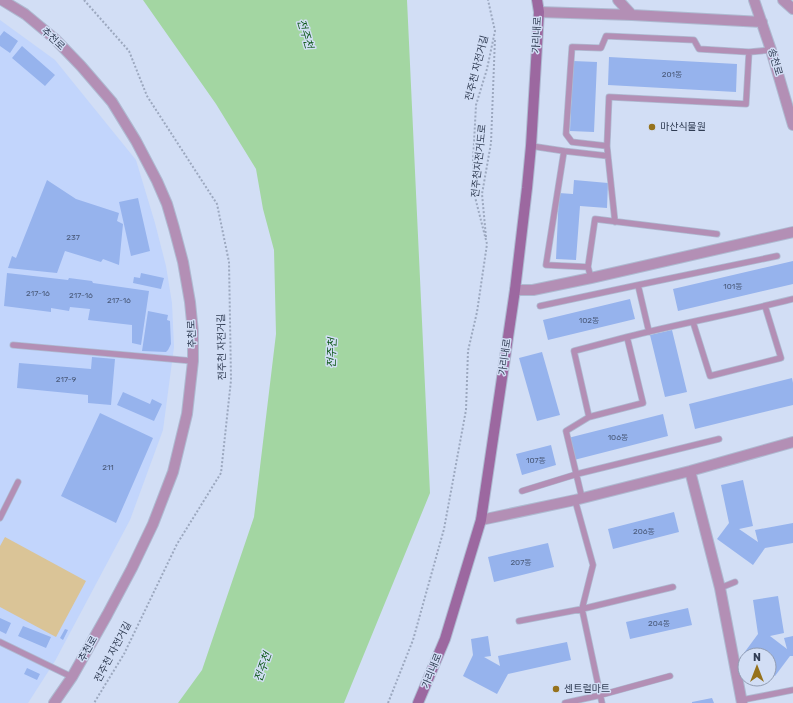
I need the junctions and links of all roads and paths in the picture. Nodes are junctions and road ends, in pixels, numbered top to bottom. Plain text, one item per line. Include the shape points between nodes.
1 (2, 0) edge
2 (84, 0) edge
3 (488, 0) edge
4 (537, 0) edge
5 (618, 0) edge
6 (754, 0) edge
7 (783, 0) edge
8 (793, 9) edge
9 (539, 12) junction
10 (632, 15) junction
11 (762, 22) junction
12 (495, 31) junction
13 (771, 50) junction
14 (750, 52) junction
15 (793, 125) edge
16 (531, 146) junction
17 (607, 146) junction
18 (564, 151) junction
19 (608, 156) junction
20 (614, 222) junction
21 (793, 232) edge
22 (717, 234) dead end
23 (487, 244) junction
24 (777, 256) dead end
25 (588, 268) junction
26 (591, 278) junction
27 (638, 284) junction
28 (515, 290) junction
29 (793, 299) edge
30 (540, 306) dead end
31 (765, 306) junction
32 (693, 322) junction
33 (649, 332) junction
34 (627, 337) junction
35 (13, 345) dead end
36 (193, 361) junction
37 (589, 417) junction
38 (719, 438) dead end
39 (793, 442) edge
40 (690, 471) junction
41 (577, 474) junction
42 (18, 482) dead end
43 (522, 490) dead end
44 (579, 499) junction
45 (0, 518) edge
46 (481, 520) junction
47 (735, 582) dead end
48 (673, 587) dead end
49 (720, 588) junction
50 (582, 609) junction
51 (519, 621) dead end
52 (0, 642) edge
53 (670, 676) dead end
54 (72, 677) junction
55 (793, 690) edge
56 (601, 695) junction
57 (742, 701) edge
58 (54, 703) edge
59 (94, 703) edge
60 (388, 703) edge
61 (418, 703) edge
62 (565, 703) edge
63 (602, 703) edge

1 - 36 street, 추천로 via 25,14 55,39 81,66 112,102 136,141 167,204 180,249 190,302
2 - 59 path, 전주천 자전거길 via 129,51 148,96 217,204 229,262 232,380 221,473 177,544 124,654
3 - 12 path, 전주천 자전거길
4 - 9 street, 가리내로
5 - 10 street
6 - 11 street, 송천로
7 - 8 street
9 - 10 street
9 - 16 street, 가리내로
10 - 11 street
11 - 13 street, 송천로
12 - 23 path, 전주천자전거도로 via 490,143 482,194
12 - 23 path, 전주천 자전거길 via 476,106 473,149 475,197
13 - 14 lane
13 - 15 street, 송천로
14 - 17 lane via 746,104 609,97
14 - 17 lane via 699,49 694,40 606,36 601,48 572,47 566,134 572,142
16 - 18 lane
16 - 28 street, 가리내로
17 - 19 lane
18 - 19 lane
18 - 25 lane via 546,265
19 - 20 lane
20 - 22 lane
20 - 25 lane via 595,220
21 - 26 street
23 - 60 path, 전주천 자전거길 via 477,312 468,351 466,410 444,529 413,640
24 - 27 lane
25 - 26 lane
26 - 28 street via 534,290
27 - 30 lane
27 - 33 lane
28 - 46 street, 가리내로
29 - 31 lane
31 - 32 lane
31 - 32 lane via 780,358 710,376
32 - 33 lane
33 - 34 lane
34 - 37 lane via 574,351
34 - 37 lane via 643,403
35 - 36 lane
36 - 54 street, 추천로 via 187,414 173,472 153,524 132,568
37 - 41 lane via 566,431
38 - 41 lane
39 - 40 street
40 - 44 street
40 - 49 street
41 - 43 lane
41 - 44 lane
42 - 45 lane
44 - 46 street
44 - 50 lane via 593,565
46 - 61 street, 가리내로 via 445,639
47 - 49 lane
48 - 50 lane
49 - 57 street
50 - 51 lane
50 - 56 lane
52 - 54 lane
53 - 56 lane
54 - 58 street, 추천로
55 - 57 lane
56 - 62 lane
56 - 63 lane

